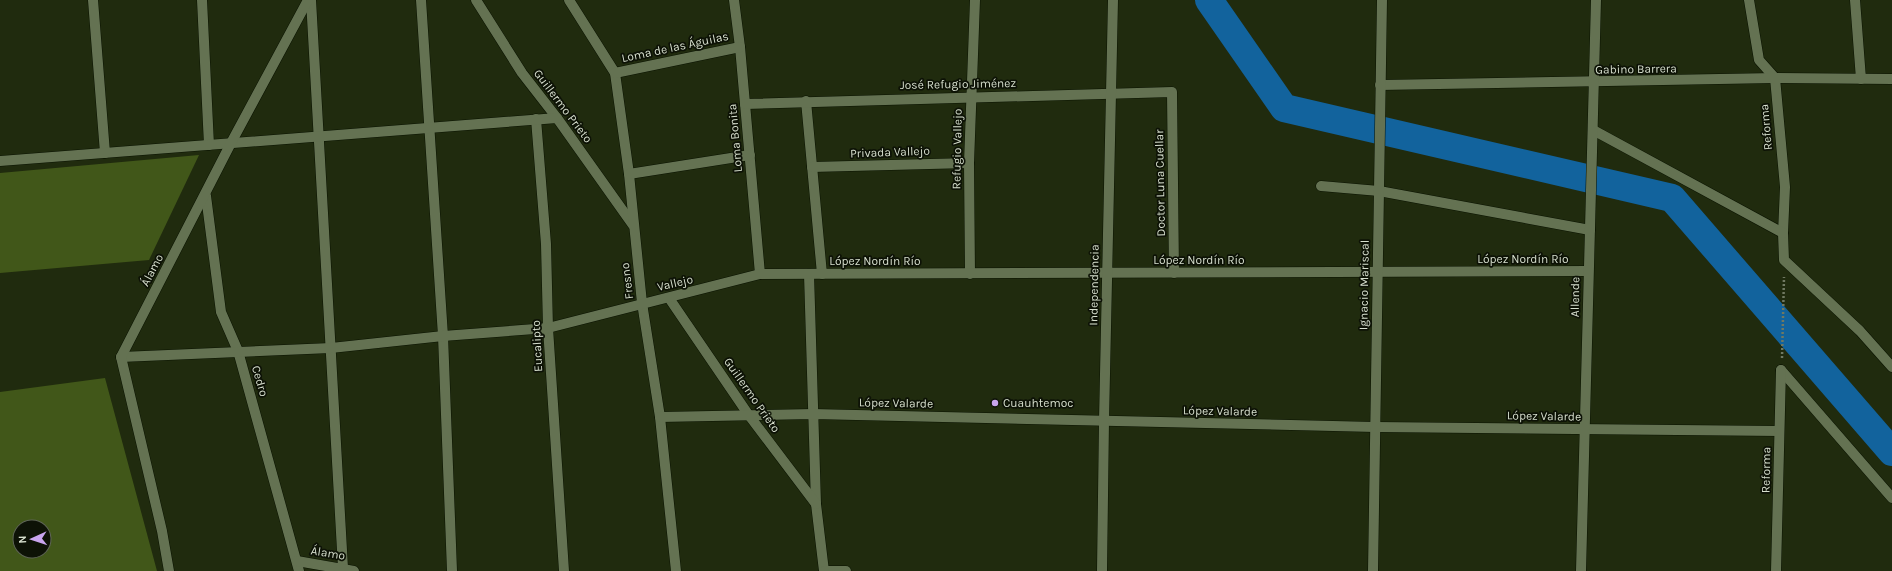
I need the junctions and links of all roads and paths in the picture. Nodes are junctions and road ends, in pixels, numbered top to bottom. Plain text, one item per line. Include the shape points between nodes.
1 (93, 0) edge
2 (202, 0) edge
3 (308, 0) edge
4 (311, 0) edge
5 (421, 0) edge
6 (476, 0) edge
7 (569, 0) edge
8 (734, 0) edge
9 (975, 0) edge
10 (1113, 0) edge
11 (1382, 0) edge
12 (1596, 0) edge
13 (1749, 0) edge
14 (1855, 0) edge
15 (740, 47) junction
16 (614, 74) junction
17 (1775, 78) junction
18 (1861, 79) junction
19 (1892, 79) edge
20 (1593, 82) junction
21 (1380, 84) junction
22 (1172, 92) joint
23 (1110, 94) junction
24 (971, 97) junction
25 (806, 101) junction
26 (745, 104) junction
27 (557, 118) junction
28 (536, 119) junction
29 (429, 128) junction
30 (1593, 130) junction
31 (319, 136) junction
32 (231, 143) junction
33 (208, 145) junction
34 (105, 153) junction
35 (750, 155) junction
36 (0, 161) edge
37 (969, 163) junction
38 (812, 167) junction
39 (629, 174) junction
40 (1321, 186) dead end
41 (1379, 186) junction
42 (206, 196) junction
43 (633, 225) junction
44 (1590, 230) junction
45 (1783, 233) junction
46 (1784, 270) dead end
47 (1588, 271) junction
48 (1378, 272) junction
49 (1108, 273) junction
50 (1174, 273) junction
51 (760, 274) junction
52 (809, 274) junction
53 (822, 274) junction
54 (970, 274) junction
55 (670, 298) junction
56 (642, 302) junction
57 (548, 328) junction
58 (443, 336) junction
59 (330, 348) junction
60 (238, 351) junction
61 (1782, 353) dead end
62 (121, 357) junction
63 (1892, 367) edge
64 (748, 414) junction
65 (813, 414) junction
66 (660, 417) junction
67 (1104, 421) junction
68 (1375, 427) junction
69 (1584, 429) junction
70 (1780, 431) junction
71 (1892, 498) edge
72 (816, 504) junction
73 (298, 566) edge
74 (343, 568) junction
75 (169, 571) edge
76 (354, 571) edge
77 (452, 571) edge
78 (564, 571) edge
79 (676, 571) edge
80 (824, 571) edge
81 (846, 571) edge
82 (1102, 571) edge
83 (1373, 571) edge
84 (1581, 571) edge
85 (1776, 571) edge

1 - 34 street
2 - 33 street
3 - 32 street, Álamo
4 - 31 street
5 - 29 street
6 - 27 street, Guillermo Prieto via 522,72
7 - 16 street, Fresno
8 - 15 street, Loma Bonita
9 - 24 street, Refugio Vallejo
10 - 23 street, Independencia
11 - 21 street, Ignacio Mariscal
12 - 20 street, Allende
13 - 17 street via 1759,60
14 - 18 street
15 - 16 street, Loma de las Águilas
15 - 26 street, Loma Bonita
16 - 39 street, Fresno
17 - 18 street, Gabino Barrera
17 - 20 street, Gabino Barrera
17 - 45 street, Reforma via 1785,187
18 - 19 street, Gabino Barrera
20 - 21 street, Gabino Barrera
20 - 30 street, Allende
21 - 41 street, Ignacio Mariscal
22 - 23 street, José Refugio Jiménez
22 - 50 street, Doctor Luna Cuellar
23 - 24 street, José Refugio Jiménez
23 - 49 street, Independencia
24 - 25 street, José Refugio Jiménez
24 - 37 street, Refugio Vallejo
25 - 26 street, José Refugio Jiménez
25 - 38 street
26 - 35 street, Loma Bonita
27 - 28 street
27 - 43 street, Guillermo Prieto
28 - 29 street
28 - 57 street, Eucalipto via 546,244
29 - 31 street
29 - 58 street
30 - 44 street, Allende
30 - 45 street
31 - 32 street
31 - 59 street
32 - 33 street
32 - 42 street, Álamo
33 - 34 street
34 - 36 street
35 - 39 street
35 - 51 street, Loma Bonita
37 - 38 street, Privada Vallejo
37 - 54 street, Refugio Vallejo
38 - 53 street
39 - 43 street, Fresno
40 - 41 street
41 - 44 street
41 - 48 street, Ignacio Mariscal
42 - 60 street, Cedro via 221,312
42 - 62 street, Álamo
43 - 56 street, Fresno
44 - 47 street, Allende
45 - 63 street, Reforma via 1784,260 1860,330
46 - 61 path
47 - 48 street, López Nordín Río
47 - 69 street, Allende
48 - 50 street, López Nordín Río
48 - 68 street, Ignacio Mariscal
49 - 50 street, López Nordín Río
49 - 54 street, López Nordín Río
49 - 67 street, Independencia
51 - 52 street, Vallejo
51 - 55 street, Vallejo
52 - 53 street, López Nordín Río
52 - 65 street
53 - 54 street, López Nordín Río
55 - 56 street, Vallejo
55 - 64 street, Guillermo Prieto
56 - 57 street, Vallejo
56 - 66 street, Fresno
57 - 58 street, Vallejo
57 - 78 street, Eucalipto
58 - 59 street, Vallejo
58 - 77 street
59 - 60 street, Vallejo
59 - 74 street
60 - 62 street, Vallejo
60 - 73 street, Cedro
62 - 75 street
64 - 65 street, López Valarde
64 - 66 street, López Valarde
64 - 72 street, Guillermo Prieto
65 - 67 street, López Valarde
65 - 72 street
66 - 79 street, Fresno
67 - 68 street, López Valarde
67 - 82 street, Independencia
68 - 69 street, López Valarde
68 - 83 street, Ignacio Mariscal
69 - 70 street, López Valarde
69 - 84 street, Allende
70 - 71 street, Reforma via 1781,370
70 - 85 street, Reforma
72 - 80 street
73 - 74 street, Álamo
74 - 76 street, Álamo
80 - 81 street

